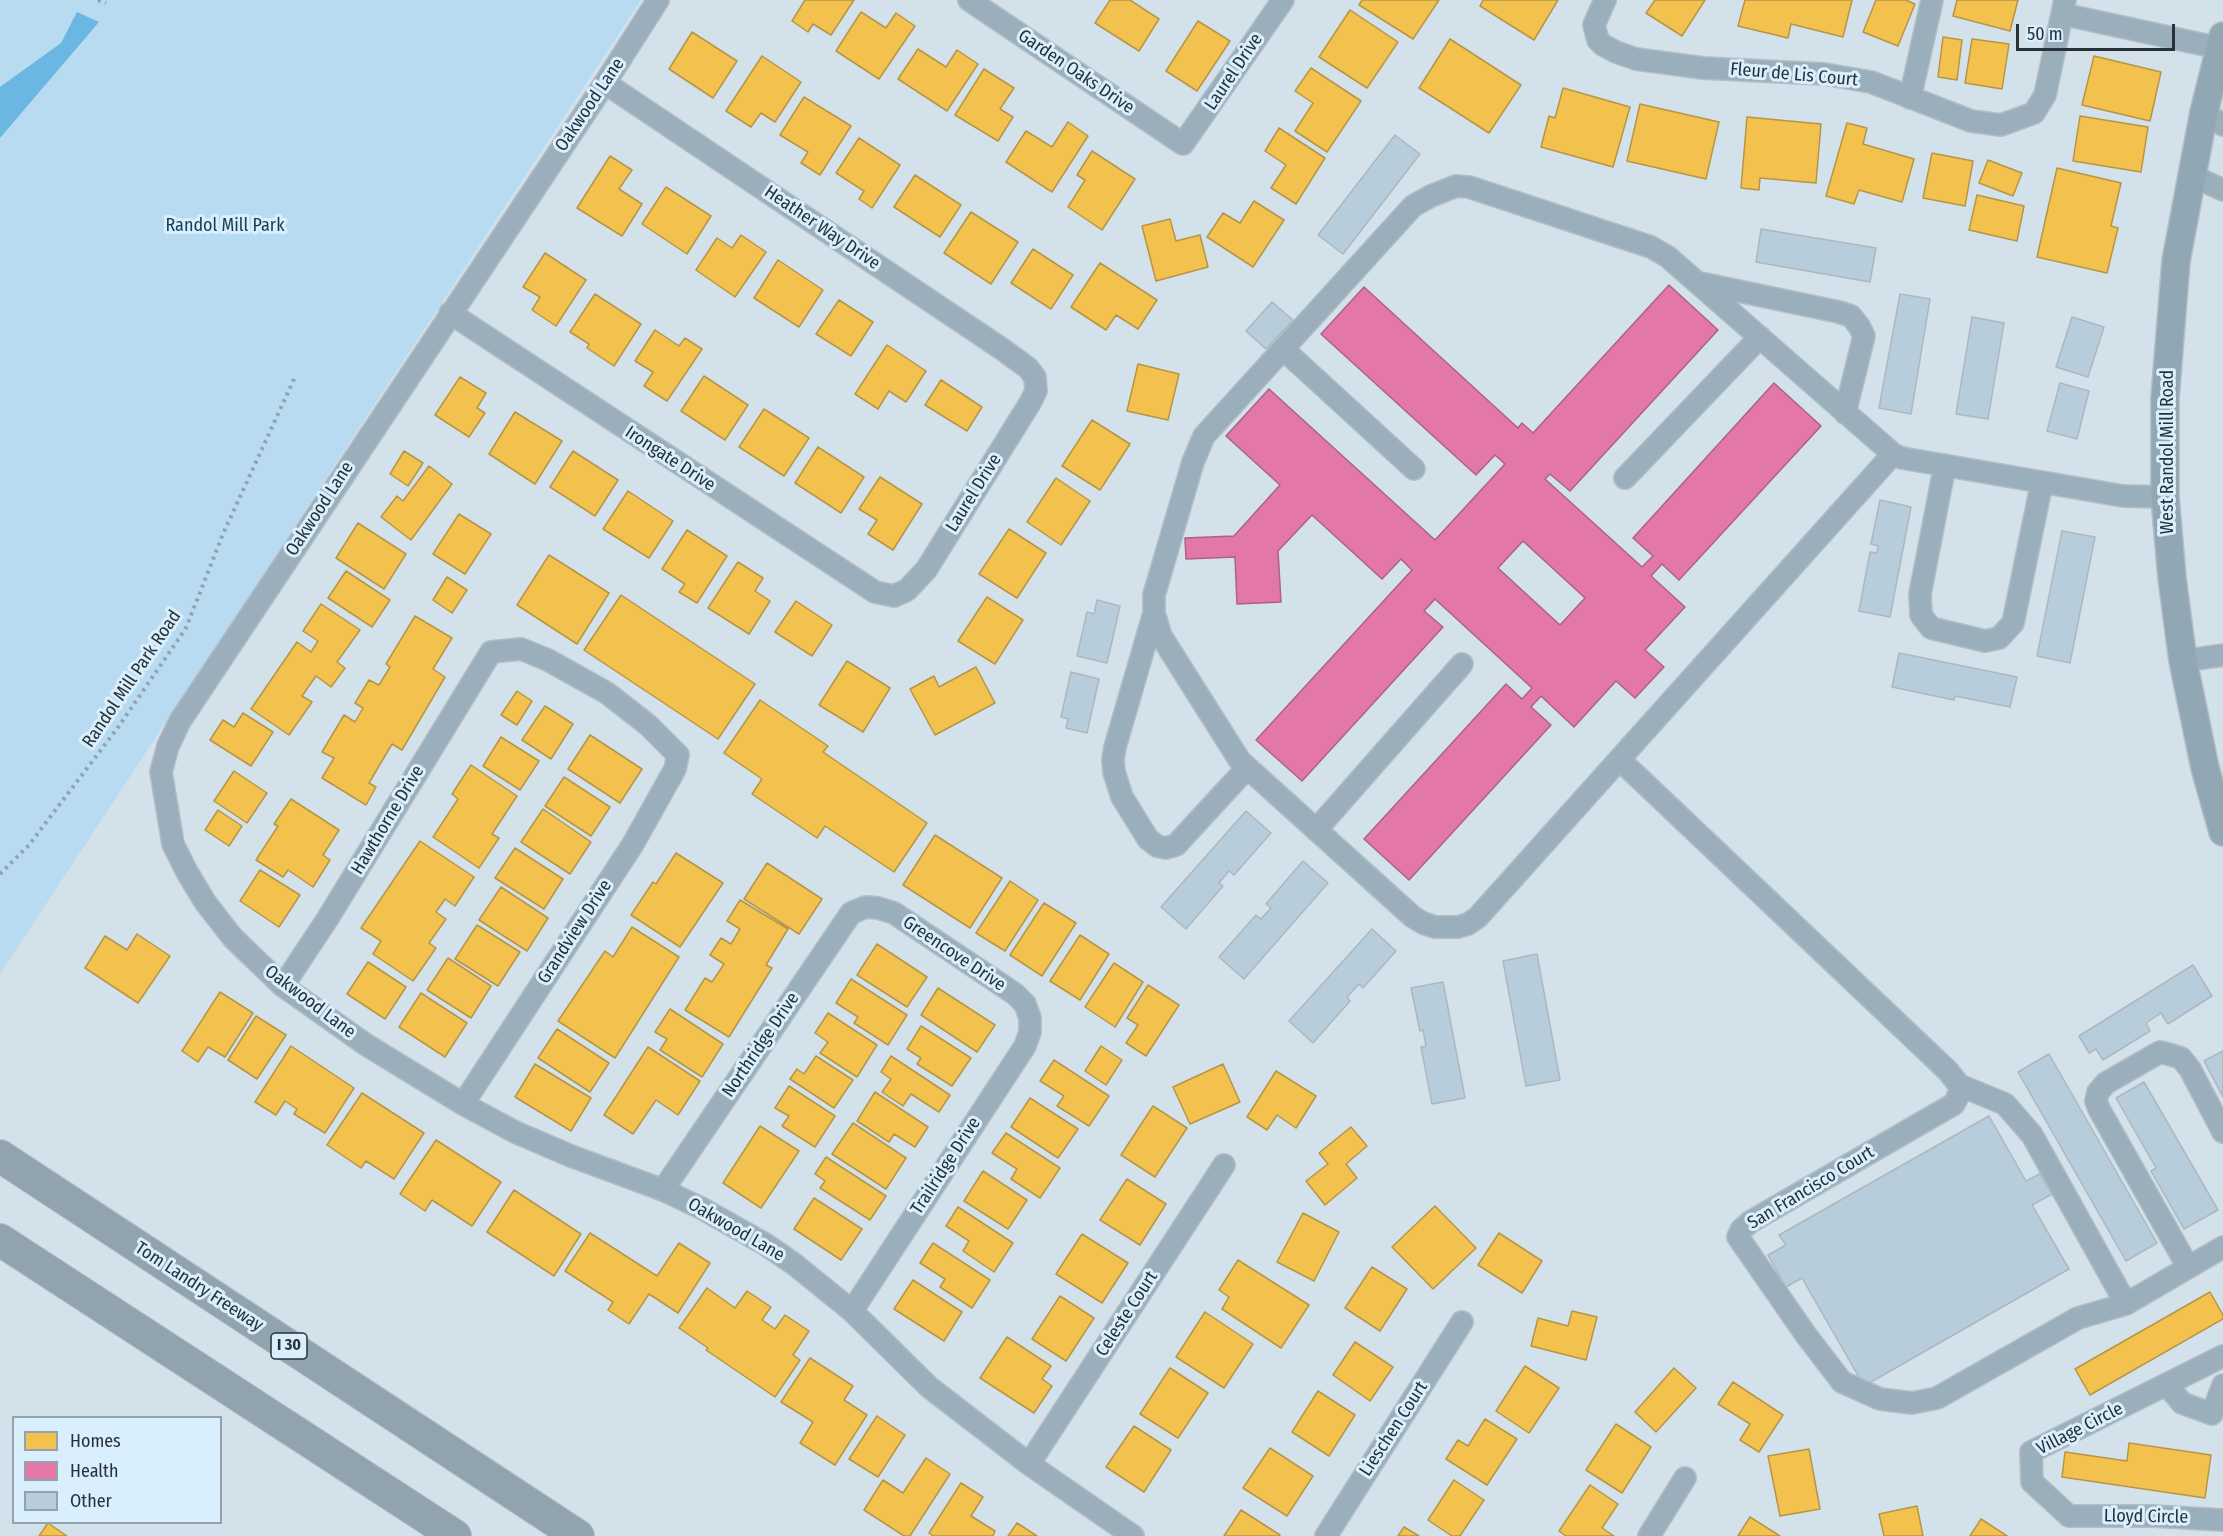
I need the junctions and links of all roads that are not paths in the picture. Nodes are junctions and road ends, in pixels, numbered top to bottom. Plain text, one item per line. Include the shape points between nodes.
1 (658, 0) edge
2 (969, 0) edge
3 (1283, 0) edge
4 (1605, 0) edge
5 (1932, 0) edge
6 (2064, 7) edge
7 (2221, 42) edge
8 (605, 83) junction
9 (1910, 98) junction
10 (2213, 119) edge
11 (1183, 144) joint
12 (2191, 175) junction
13 (2223, 190) edge
14 (1699, 283) junction
15 (450, 314) junction
16 (1760, 337) junction
17 (1283, 349) junction
18 (1035, 377) joint
19 (1845, 413) junction
20 (1893, 454) junction
21 (1945, 465) junction
22 (1414, 469) dead end
23 (1625, 478) dead end
24 (2042, 482) junction
25 (2165, 497) junction
26 (894, 596) joint
27 (1154, 614) junction
28 (2223, 655) edge
29 (2183, 661) junction
30 (1462, 663) dead end
31 (678, 755) joint
32 (1620, 760) junction
33 (1247, 768) junction
34 (1316, 831) junction
35 (2223, 832) edge
36 (866, 907) joint
37 (283, 986) junction
38 (1030, 1018) joint
39 (1959, 1084) junction
40 (463, 1104) junction
41 (2223, 1132) edge
42 (0, 1156) edge
43 (1224, 1164) dead end
44 (663, 1190) junction
45 (0, 1240) edge
46 (2223, 1247) edge
47 (2188, 1267) junction
48 (2126, 1304) junction
49 (852, 1311) junction
50 (1462, 1322) dead end
51 (2223, 1356) edge
52 (2168, 1385) junction
53 (2223, 1385) edge
54 (1029, 1464) junction
55 (1685, 1478) dead end
56 (2069, 1516) joint
57 (2223, 1520) edge
58 (455, 1536) edge
59 (578, 1536) edge
60 (1133, 1536) edge
61 (1326, 1536) edge
62 (1649, 1536) edge

1 - 8 street, Oakwood Lane
2 - 11 street, Garden Oaks Drive
3 - 11 street, Laurel Drive
4 - 9 street, Fleur de Lis Court via 1594,25 1598,40 1636,59 1703,68 1824,74 1871,82
5 - 9 street
6 - 7 street, Fleur de Lis Court
6 - 9 street, Fleur de Lis Court via 2045,94 2034,113 2001,125 1971,121
7 - 10 main road, West Randol Mill Road
8 - 15 street, Oakwood Lane
8 - 18 street, Heather Way Drive via 1002,349
10 - 12 main road, West Randol Mill Road
12 - 13 street
12 - 25 main road, West Randol Mill Road via 2176,261 2166,375
14 - 16 street
14 - 17 street via 1651,247 1456,186 1413,206
14 - 19 street via 1851,316 1864,336
15 - 26 street, Irongate Drive via 845,573 875,592
15 - 37 street, Oakwood Lane via 180,721 161,772 173,844 187,872 233,938
16 - 19 street
16 - 23 street
17 - 22 street
17 - 27 street via 1204,436 1154,596
18 - 26 street, Laurel Drive via 1036,391 1030,403 926,570 907,590
19 - 20 street
20 - 21 street
20 - 32 street
21 - 24 street
21 - 24 street via 1920,594 1921,615 1931,628 1985,641 1999,638 2013,623
24 - 25 street via 2123,496
25 - 29 main road, West Randol Mill Road
27 - 33 street via 1161,636
27 - 33 street via 1113,760 1122,796 1148,839 1166,848 1176,845
28 - 29 street
29 - 35 main road, West Randol Mill Road
30 - 34 street
31 - 37 street, Hawthorne Drive via 607,693 548,660 521,649 491,652
31 - 40 street, Grandview Drive via 675,770 633,844
32 - 34 street via 1478,917 1458,927 1435,927 1413,917
32 - 39 street
33 - 34 street
36 - 38 street, Greencove Drive via 894,913 1015,994 1025,1004
36 - 44 street, Northridge Drive via 851,913
37 - 40 street, Oakwood Lane via 365,1044
38 - 49 street, Trailridge Drive via 1025,1046
39 - 48 street via 2005,1104 2032,1135
39 - 48 street, San Francisco Court via 1954,1104 1742,1230 1738,1237 1806,1335 1842,1382 1880,1399 1911,1403 1937,1398 2078,1318
40 - 44 street, Oakwood Lane via 515,1132
41 - 47 street via 2181,1058 2160,1052 2106,1083 2098,1092 2099,1109
42 - 59 highway, Tom Landry Freeway / I 30
43 - 54 street, Celeste Court
44 - 49 street, Oakwood Lane via 765,1244
45 - 58 highway
46 - 47 street, San Francisco Court
47 - 48 street, San Francisco Court
49 - 54 street, Oakwood Lane via 929,1387
50 - 61 street, Lieschen Court
51 - 52 street, Village Circle
52 - 53 street via 2182,1403 2212,1414
52 - 56 street, Village Circle via 2031,1452 2032,1482
54 - 60 street, Oakwood Lane
55 - 62 street
56 - 57 street, Lloyd Circle

